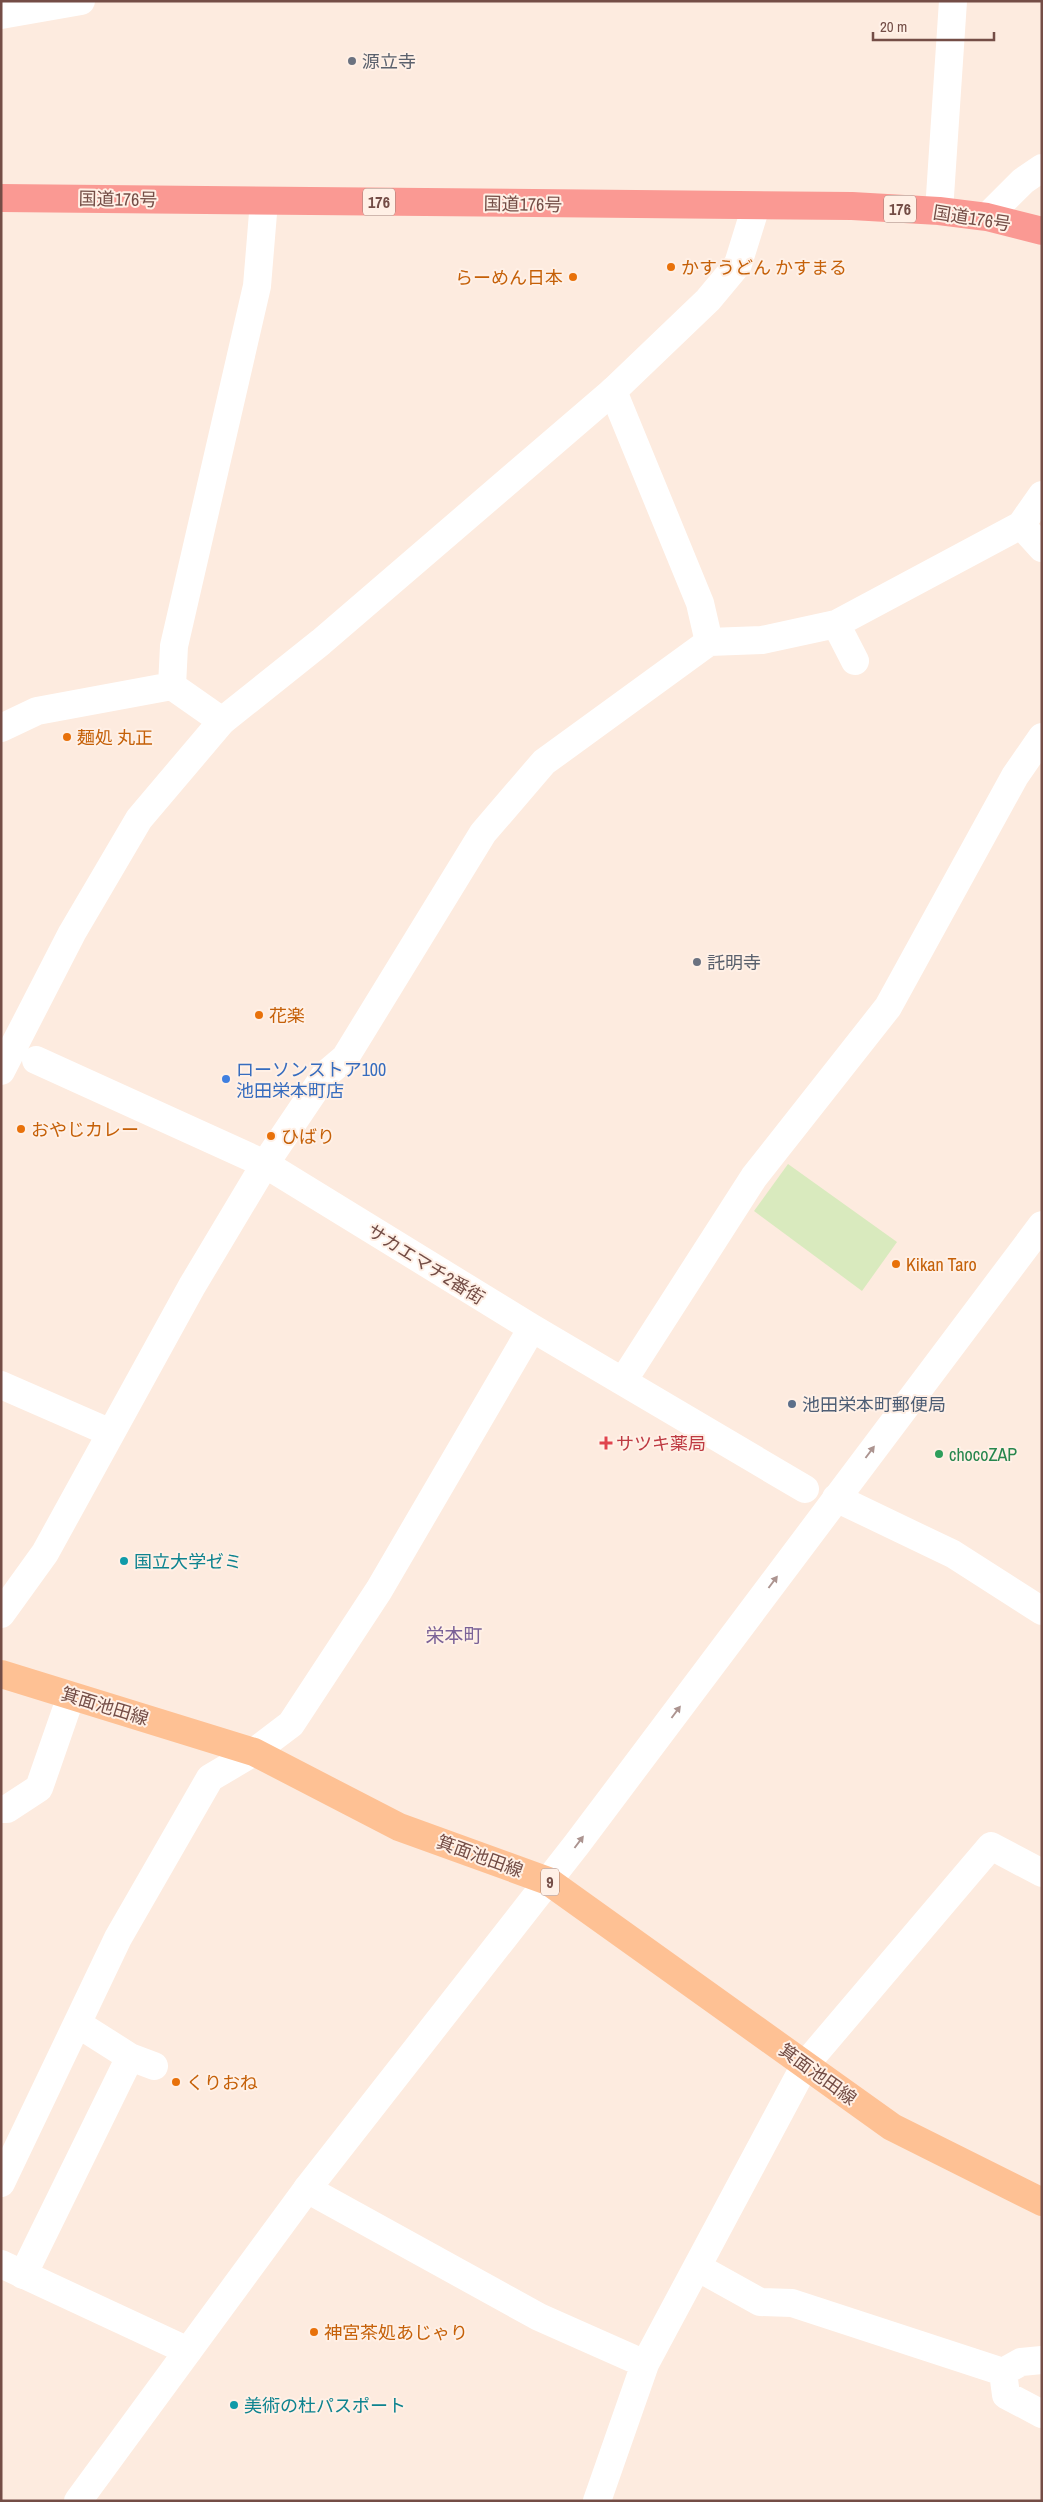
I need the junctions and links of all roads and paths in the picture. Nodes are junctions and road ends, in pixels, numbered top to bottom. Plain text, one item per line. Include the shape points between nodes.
1 (81, 1) edge
2 (953, 1) edge
3 (1, 15) edge
4 (1042, 168) edge
5 (1, 198) edge
6 (264, 201) junction
7 (756, 206) junction
8 (939, 211) junction
9 (987, 217) junction
10 (1042, 231) edge
11 (613, 391) junction
12 (1042, 495) edge
13 (1021, 525) junction
14 (1042, 548) edge
15 (836, 624) junction
16 (709, 642) junction
17 (855, 661) dead end
18 (172, 686) junction
19 (222, 721) junction
20 (1, 728) edge
21 (1042, 737) edge
22 (36, 1060) dead end
23 (1, 1071) edge
24 (265, 1164) junction
25 (1042, 1225) edge
26 (532, 1328) junction
27 (623, 1381) junction
28 (1, 1385) edge
29 (111, 1433) junction
30 (805, 1489) dead end
31 (836, 1498) junction
32 (1042, 1611) edge
33 (1, 1614) edge
34 (1, 1674) edge
35 (71, 1696) junction
36 (254, 1752) junction
37 (1, 1809) edge
38 (1042, 1873) edge
39 (548, 1881) junction
40 (78, 2024) junction
41 (805, 2065) junction
42 (1, 2183) edge
43 (307, 2189) junction
44 (1042, 2202) edge
45 (697, 2267) junction
46 (12, 2270) edge
47 (188, 2352) junction
48 (1042, 2360) edge
49 (645, 2364) junction
50 (1003, 2372) junction
51 (1042, 2414) edge
52 (78, 2501) edge
53 (597, 2501) edge

1 - 3 street
2 - 8 street
4 - 9 street via 1023,181
5 - 6 highway, 国道176号 / 176
6 - 7 highway, 国道176号 / 176
6 - 18 street via 257,286 174,646
7 - 8 highway, 国道176号 / 176 via 852,206
7 - 11 street via 738,264 708,300
8 - 9 highway, 国道176号 / 176
9 - 10 highway, 国道176号 / 176
11 - 16 street via 700,603
11 - 19 street via 321,642
12 - 13 street
13 - 14 street
13 - 15 street
15 - 16 street via 762,640
15 - 17 street
16 - 24 street via 544,762 483,834 345,1058 324,1075
18 - 19 street
18 - 20 street via 37,711
19 - 23 street via 139,819 72,933
21 - 27 street via 1015,776 888,1007 754,1177
22 - 24 street, サカエマチ2番街
24 - 26 street, サカエマチ2番街
24 - 29 street via 192,1286
31 -> 25 street
26 - 27 street, サカエマチ2番街
26 - 36 street via 379,1590 291,1724
27 - 30 street, サカエマチ2番街
28 - 29 street
29 - 33 street via 45,1553
31 - 32 street via 953,1554
39 -> 31 street
34 - 35 main road, 箕面池田線 / 9
35 - 36 main road, 箕面池田線 / 9
35 - 37 street via 38,1788
36 - 39 main road, 箕面池田線 / 9 via 399,1827
36 - 40 street via 210,1778 118,1938
38 - 41 street via 991,1846
39 - 41 main road, 箕面池田線 / 9
39 - 43 street
40 - 42 street
40 - 46 street via 142,2062
41 - 44 main road, 箕面池田線 / 9 via 892,2127
41 - 45 street
43 - 47 street
43 - 49 street via 539,2317
45 - 49 street
45 - 50 street via 760,2302 792,2302
46 - 47 street
47 - 52 street
48 - 50 street via 1021,2362
49 - 53 street
50 - 51 street via 1006,2395

